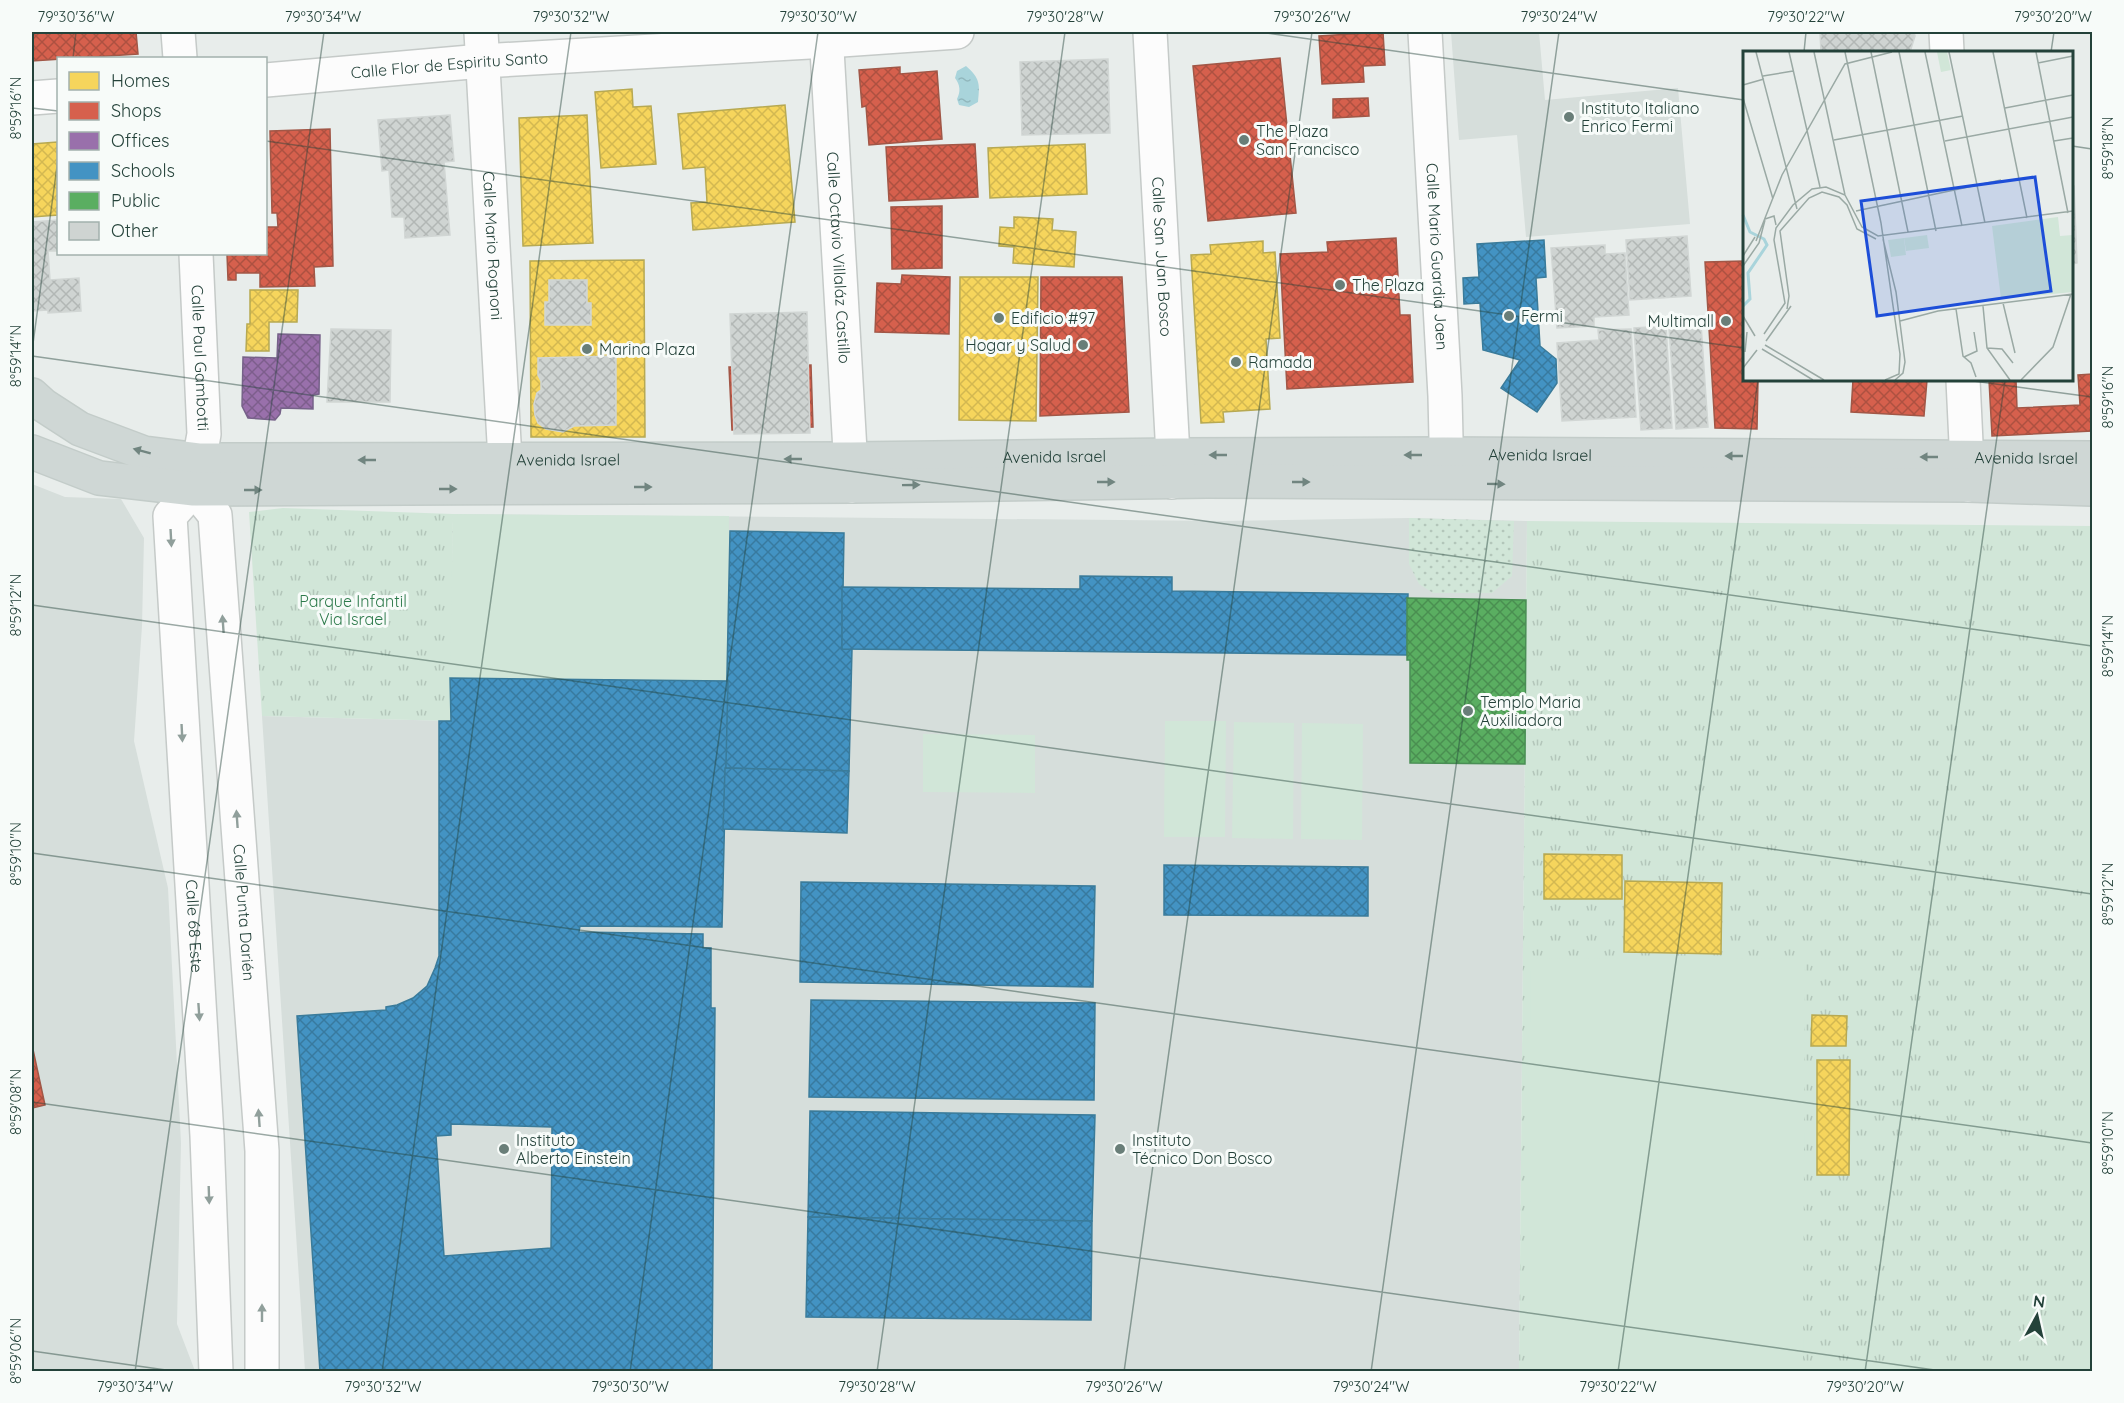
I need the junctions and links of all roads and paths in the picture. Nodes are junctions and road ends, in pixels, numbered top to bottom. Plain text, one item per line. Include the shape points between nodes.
1 (178, 32) edge
2 (957, 32) edge
3 (1150, 32) edge
4 (1425, 32) edge
5 (1946, 32) edge
6 (827, 36) edge
7 (482, 46) edge
8 (1947, 51) edge
9 (180, 57) edge
10 (267, 80) edge
11 (57, 96) edge
12 (32, 98) edge
13 (196, 255) edge
14 (1963, 381) edge
15 (32, 395) edge
16 (32, 452) edge
17 (2092, 458) edge
18 (505, 460) junction
19 (1172, 468) junction
20 (1447, 469) junction
21 (1968, 471) junction
22 (852, 472) junction
23 (197, 474) junction
24 (2092, 489) edge
25 (216, 1371) edge
26 (262, 1371) edge

1 - 9 street
2 - 6 street, Calle Flor de Espiritu Santo
3 - 19 street, Calle San Juan Bosco
4 - 20 street, Calle Mario Guardia Jaen
5 - 8 street
6 - 7 street, Calle Flor de Espiritu Santo
6 - 22 street, Calle Octavio Villaláz Castillo
7 - 10 street, Calle Flor de Espiritu Santo
7 - 18 street, Calle Mario Rognoni
11 - 12 street
13 - 23 street, Calle Paul Gambotti via 204,434
14 - 21 street
23 -> 15 main road, Avenida Israel via 80,429
16 - 23 main road, Avenida Israel via 99,478
17 - 21 main road, Avenida Israel
22 -> 18 main road, Avenida Israel
18 -> 23 main road, Avenida Israel
19 - 20 main road, Avenida Israel
19 - 22 main road, Avenida Israel
20 - 21 main road, Avenida Israel
21 - 24 main road, Avenida Israel
23 -> 22 main road, Avenida Israel
23 -> 25 street, Calle 68 Este via 170,516 206,1125
26 -> 23 street, Calle Punta Darién via 262,1151 215,515

